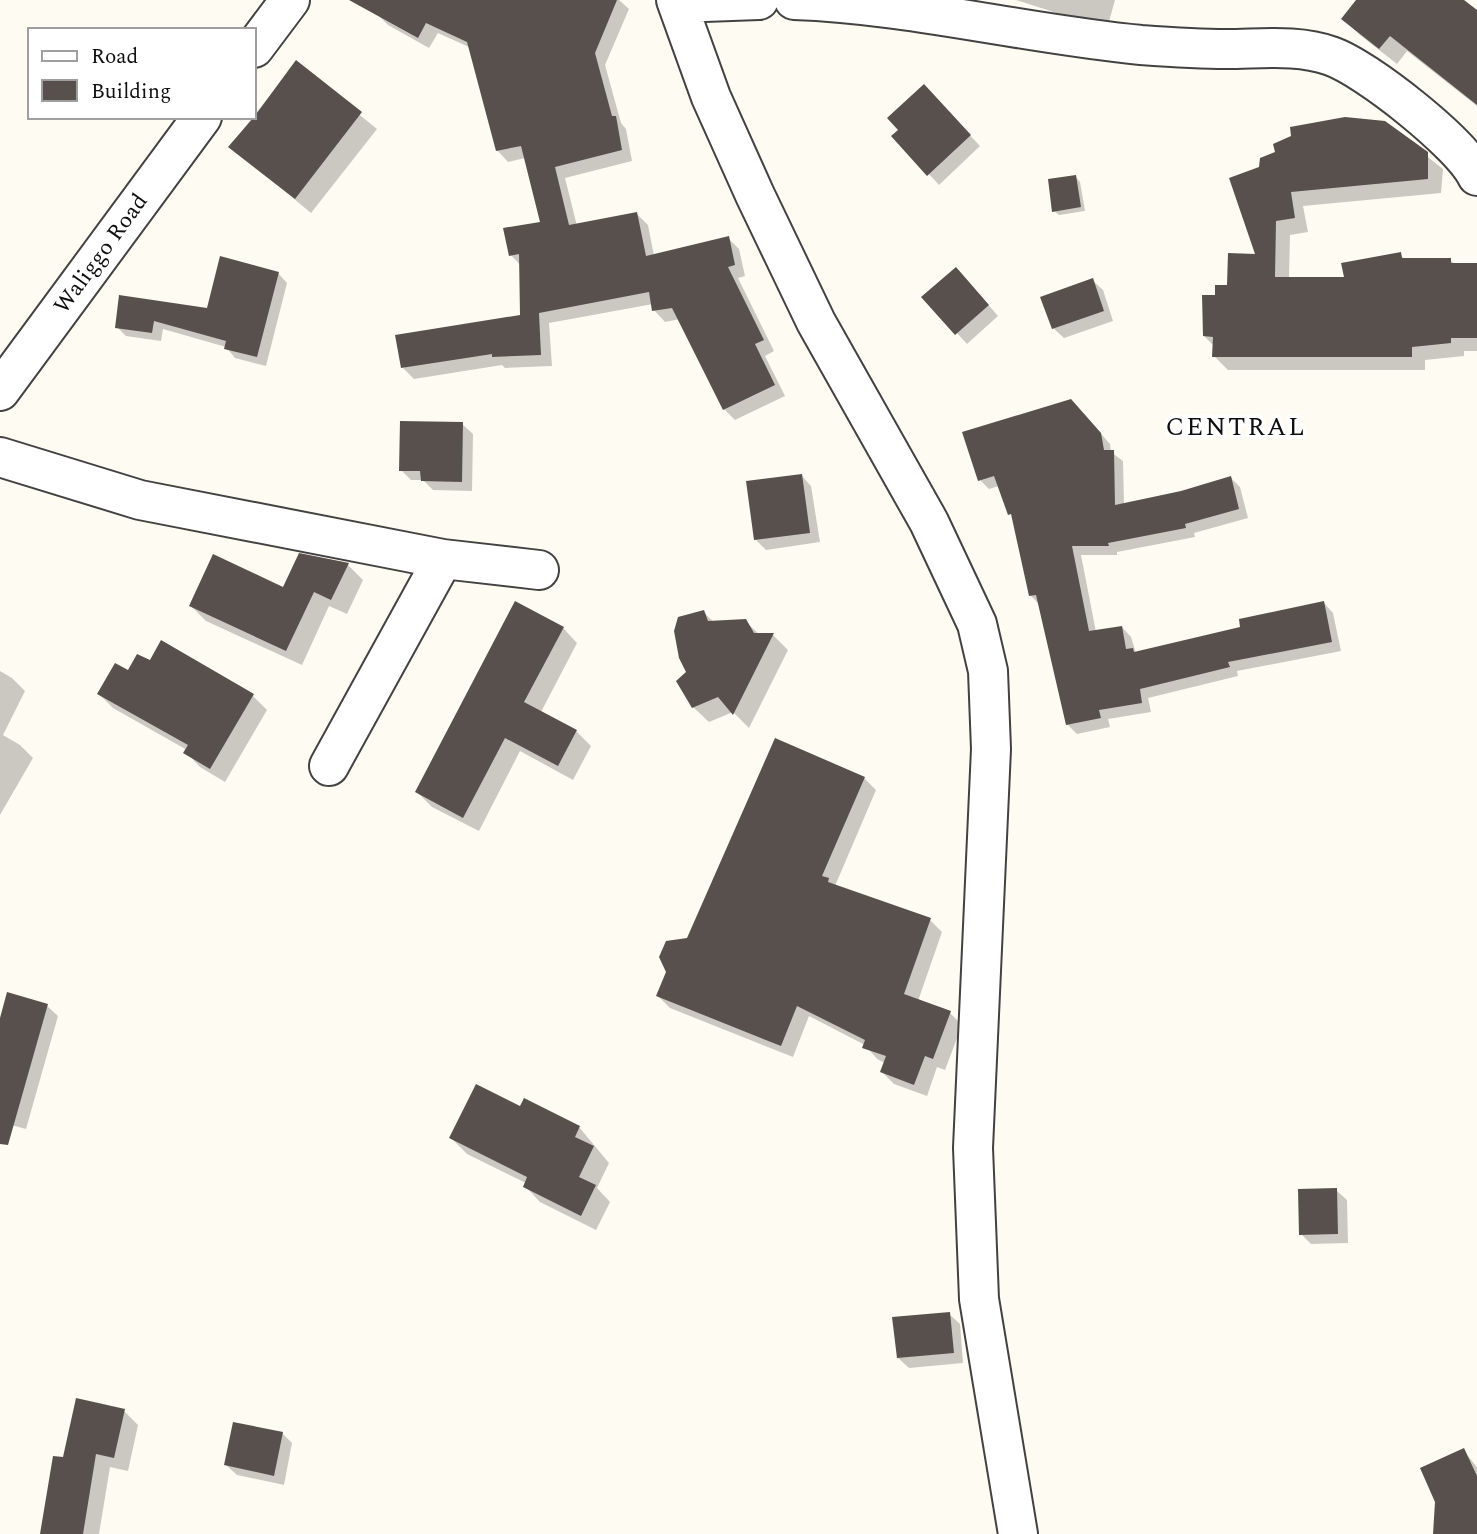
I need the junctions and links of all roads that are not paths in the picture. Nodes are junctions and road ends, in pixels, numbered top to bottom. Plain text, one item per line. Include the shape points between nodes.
1 (290, 0) edge
2 (759, 0) edge
3 (794, 0) edge
4 (676, 1) edge
5 (256, 45) edge
6 (201, 119) edge
7 (1477, 176) edge
8 (0, 391) edge
9 (0, 457) edge
10 (443, 559) junction
11 (539, 570) dead end
12 (329, 766) dead end
13 (1018, 1534) edge

1 - 5 street
2 - 4 street
3 - 7 street via 1109,42 1222,49 1303,48 1363,71 1431,125 1471,163
4 - 13 street via 711,97 755,195 816,322 929,522 977,624 988,671 991,749 972,1148 979,1299
6 - 8 street, Waliggo Road
9 - 10 street via 140,500
10 - 11 street
10 - 12 street

